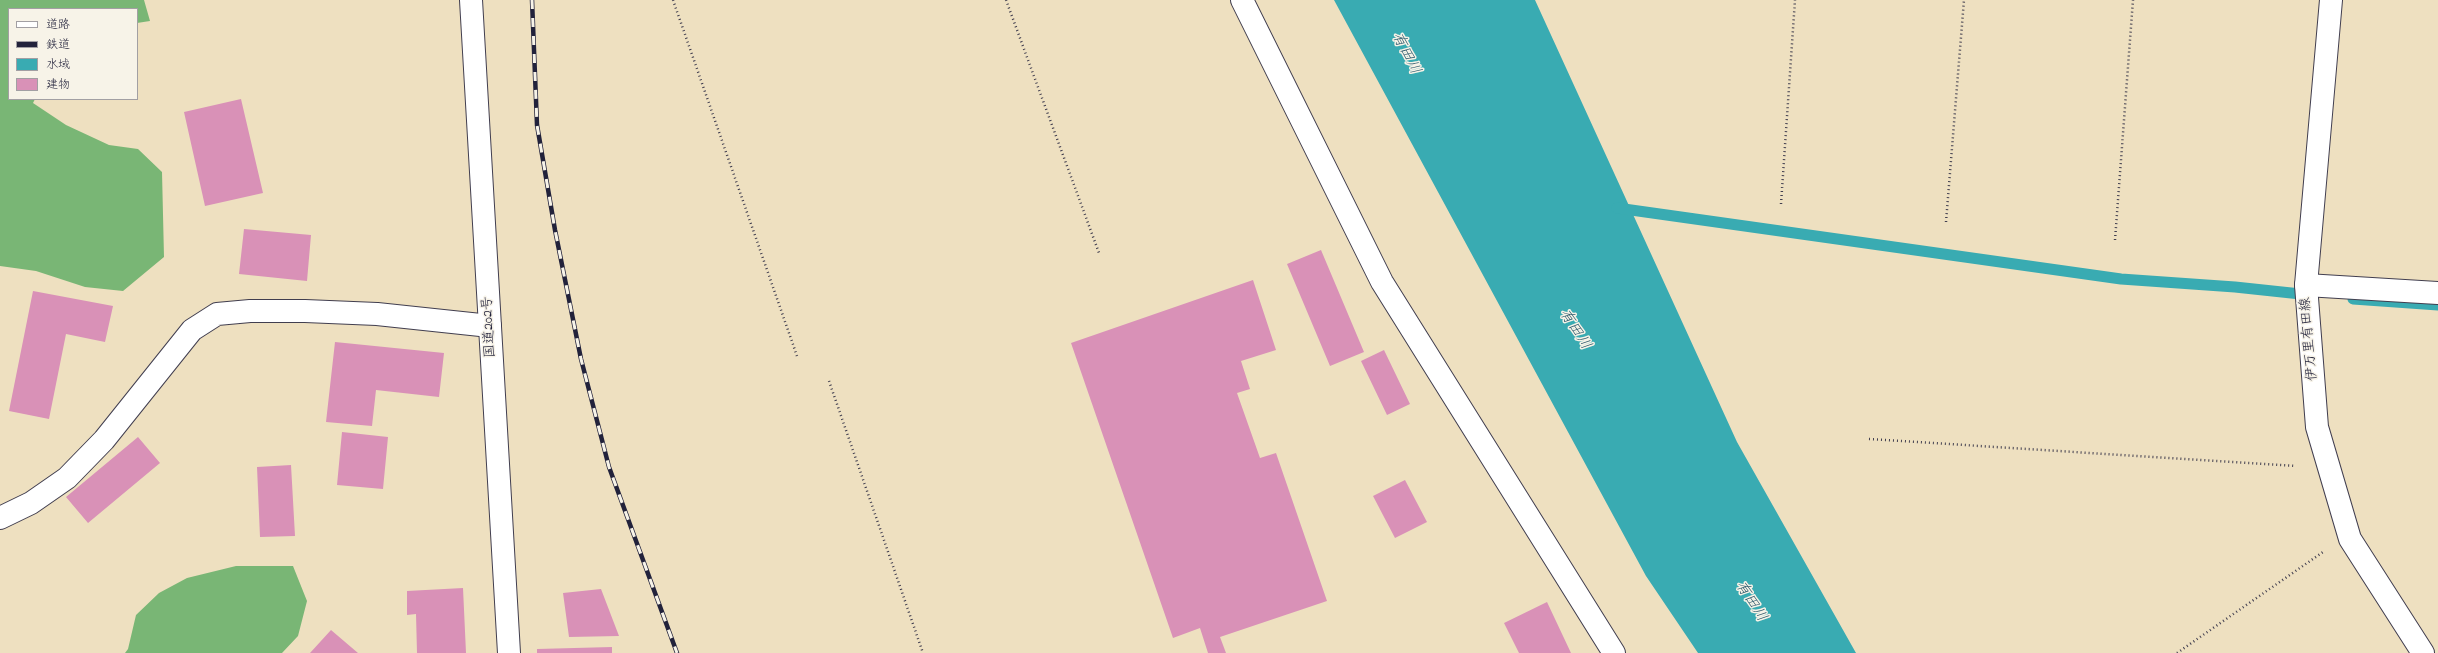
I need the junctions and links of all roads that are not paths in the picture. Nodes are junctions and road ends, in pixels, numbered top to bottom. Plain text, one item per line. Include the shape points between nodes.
1 (471, 0) edge
2 (1242, 0) edge
3 (2331, 0) edge
4 (2306, 285) junction
5 (2438, 293) edge
6 (490, 326) junction
7 (0, 518) edge
8 (509, 653) edge
9 (1614, 653) edge
10 (2423, 653) edge

1 - 6 main road, 国道202号
2 - 9 main road via 1382,282
3 - 4 main road, 伊万里有田線
4 - 5 main road
4 - 10 main road, 伊万里有田線 via 2318,427 2350,539
6 - 7 main road via 377,314 313,311 217,314 192,330 104,440 68,478 31,503
6 - 8 main road, 国道202号

